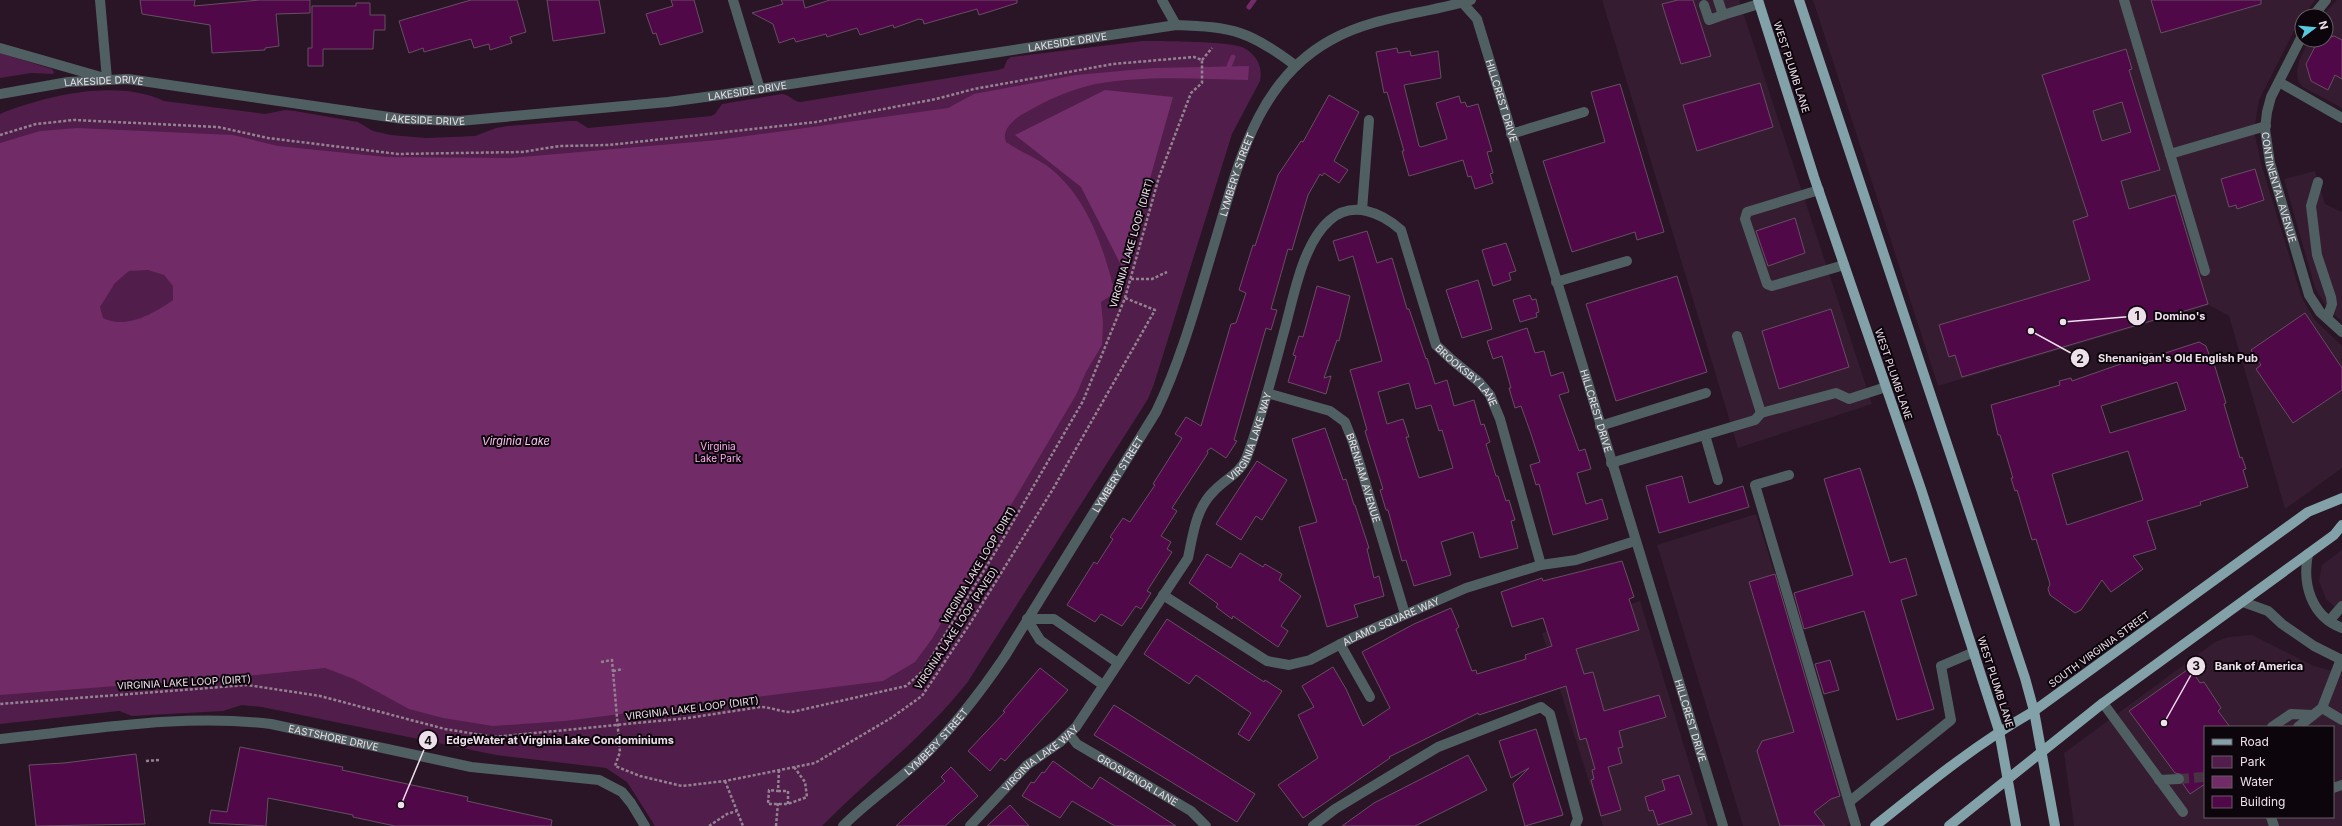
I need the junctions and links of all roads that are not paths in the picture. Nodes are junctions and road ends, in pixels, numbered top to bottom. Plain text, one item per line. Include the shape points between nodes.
1 (100, 0) edge
2 (733, 0) edge
3 (1162, 0) edge
4 (1718, 0) edge
5 (1799, 0) edge
6 (2124, 0) edge
7 (2326, 0) edge
8 (1464, 1) edge
9 (1759, 2) edge
10 (1704, 5) dead end
11 (1740, 5) edge
12 (2320, 8) edge
13 (1723, 16) junction
14 (1176, 25) junction
15 (0, 48) edge
16 (2296, 48) edge
17 (1296, 66) junction
18 (107, 79) junction
19 (2278, 82) junction
20 (760, 89) junction
21 (0, 94) edge
22 (1584, 112) dead end
23 (2342, 118) edge
24 (1369, 120) dead end
25 (2266, 126) junction
26 (1511, 134) junction
27 (2170, 154) junction
28 (2318, 182) dead end
29 (1819, 190) junction
30 (1362, 210) junction
31 (1627, 261) dead end
32 (1844, 265) junction
33 (2206, 270) dead end
34 (1556, 282) junction
35 (2327, 318) junction
36 (2342, 332) edge
37 (1737, 336) dead end
38 (1886, 387) junction
39 (1706, 392) dead end
40 (1267, 393) junction
41 (1761, 413) junction
42 (1600, 426) junction
43 (1705, 435) junction
44 (1611, 463) junction
45 (1789, 475) dead end
46 (1718, 480) dead end
47 (2342, 498) edge
48 (2342, 525) edge
49 (1635, 542) junction
50 (2308, 554) junction
51 (1541, 565) junction
52 (1163, 595) junction
53 (2244, 602) junction
54 (2342, 606) edge
55 (1405, 614) junction
56 (1027, 619) junction
57 (2329, 620) junction
58 (2342, 628) edge
59 (1340, 644) junction
60 (1974, 652) junction
61 (2342, 660) edge
62 (1118, 663) junction
63 (1103, 685) junction
64 (1370, 698) dead end
65 (2103, 703) junction
66 (2322, 708) junction
67 (2034, 711) junction
68 (2313, 715) junction
69 (2342, 720) edge
70 (2273, 726) edge
71 (2299, 726) edge
72 (1999, 731) junction
73 (1069, 734) junction
74 (0, 739) edge
75 (2041, 753) junction
76 (2008, 779) junction
77 (2179, 779) tunnel mouth
78 (2159, 780) junction
79 (1849, 802) junction
80 (2183, 812) dead end
81 (644, 826) edge
82 (843, 826) edge
83 (970, 826) edge
84 (1206, 826) edge
85 (1313, 826) edge
86 (1575, 826) edge
87 (1724, 826) edge
88 (1856, 826) edge
89 (1875, 826) edge
90 (1949, 826) edge
91 (2016, 826) edge
92 (2055, 826) edge

1 - 18 street
2 - 20 street
3 - 14 street
4 - 13 street
5 - 67 main road
6 - 27 street
7 - 12 street
8 - 17 street via 1347,32 1315,50
8 - 26 street, HILLCREST DRIVE via 1477,19
9 - 11 street
9 - 29 main road, WEST PLUMB LANE
10 - 13 street via 1709,20
11 - 13 street
14 - 17 street, LAKESIDE DRIVE via 1229,29 1247,34 1264,42
14 - 20 street, LAKESIDE DRIVE
15 - 18 street
16 - 19 street, CONTINENTAL AVENUE
17 - 56 street, LYMBERY STREET via 1278,85 1250,134 1174,371 1156,412
18 - 20 street, LAKESIDE DRIVE via 143,81 369,114 459,121 668,102
18 - 21 street, LAKESIDE DRIVE via 33,87
19 - 23 street
19 - 25 street, CONTINENTAL AVENUE via 2268,107
22 - 26 street
24 - 30 street
25 - 27 street
25 - 35 street, CONTINENTAL AVENUE via 2270,163 2305,285 2312,303
26 - 34 street, HILLCREST DRIVE
27 - 33 street
28 - 35 street via 2311,206 2317,255 2332,304
29 - 32 main road, WEST PLUMB LANE
29 - 32 street via 1747,212 1745,219 1767,284 1772,286
30 - 40 street, VIRGINIA LAKE WAY via 1346,212 1330,219 1316,235 1302,268
30 - 51 street, BROOKSBY LANE via 1377,213 1401,230 1436,345 1479,382 1490,395 1500,419
31 - 34 street
32 - 38 main road, WEST PLUMB LANE
34 - 42 street, HILLCREST DRIVE
35 - 36 street, CONTINENTAL AVENUE
37 - 41 street
38 - 41 street via 1849,399 1836,393
38 - 60 main road, WEST PLUMB LANE
39 - 42 street
40 - 52 street, VIRGINIA LAKE WAY via 1243,466 1213,491 1201,509 1194,526 1188,558
40 - 55 street, BRENHAM AVENUE via 1330,411 1345,422
41 - 43 street via 1755,420
42 - 44 street, HILLCREST DRIVE
43 - 44 street
43 - 46 street
44 - 49 street, HILLCREST DRIVE
45 - 79 street via 1755,485
47 - 67 main road, SOUTH VIRGINIA STREET via 2308,512
48 - 50 main road via 2334,535
49 - 51 street, ALAMO SQUARE WAY via 1576,560
49 - 87 street, HILLCREST DRIVE
50 - 53 main road
50 - 57 street via 2305,566 2307,587 2316,608
51 - 55 street, ALAMO SQUARE WAY via 1466,588
52 - 59 street, ALAMO SQUARE WAY via 1267,661 1289,665 1310,660
52 - 62 street, VIRGINIA LAKE WAY
53 - 61 street via 2268,611 2314,646
53 - 65 main road
54 - 57 street
55 - 59 street, ALAMO SQUARE WAY
56 - 62 street via 1054,619
56 - 63 street via 1040,640
56 - 82 street, LYMBERY STREET via 1005,656 963,713 920,760
57 - 58 street
59 - 64 street
60 - 72 main road, WEST PLUMB LANE
60 - 79 street via 1941,666 1951,720
61 - 66 street
62 - 63 street, VIRGINIA LAKE WAY
63 - 73 street, VIRGINIA LAKE WAY
65 - 75 main road
65 - 78 street
66 - 68 street
66 - 69 street
67 - 72 main road, SOUTH VIRGINIA STREET
67 - 75 main road
68 - 70 street via 2291,714
68 - 71 street
72 - 76 main road, WEST PLUMB LANE
72 - 89 main road, SOUTH VIRGINIA STREET
73 - 83 street, VIRGINIA LAKE WAY via 1027,765
73 - 84 street, GROSVENOR LANE via 1077,744 1190,811
74 - 81 street, EASTSHORE DRIVE via 191,719 271,724 471,768 599,780 622,792
75 - 76 main road
75 - 92 main road
76 - 90 main road
76 - 91 main road, WEST PLUMB LANE
77 - 78 street
78 - 80 street
79 - 88 street
85 - 86 street via 1335,809 1438,746 1541,707 1550,714 1565,766 1578,819

